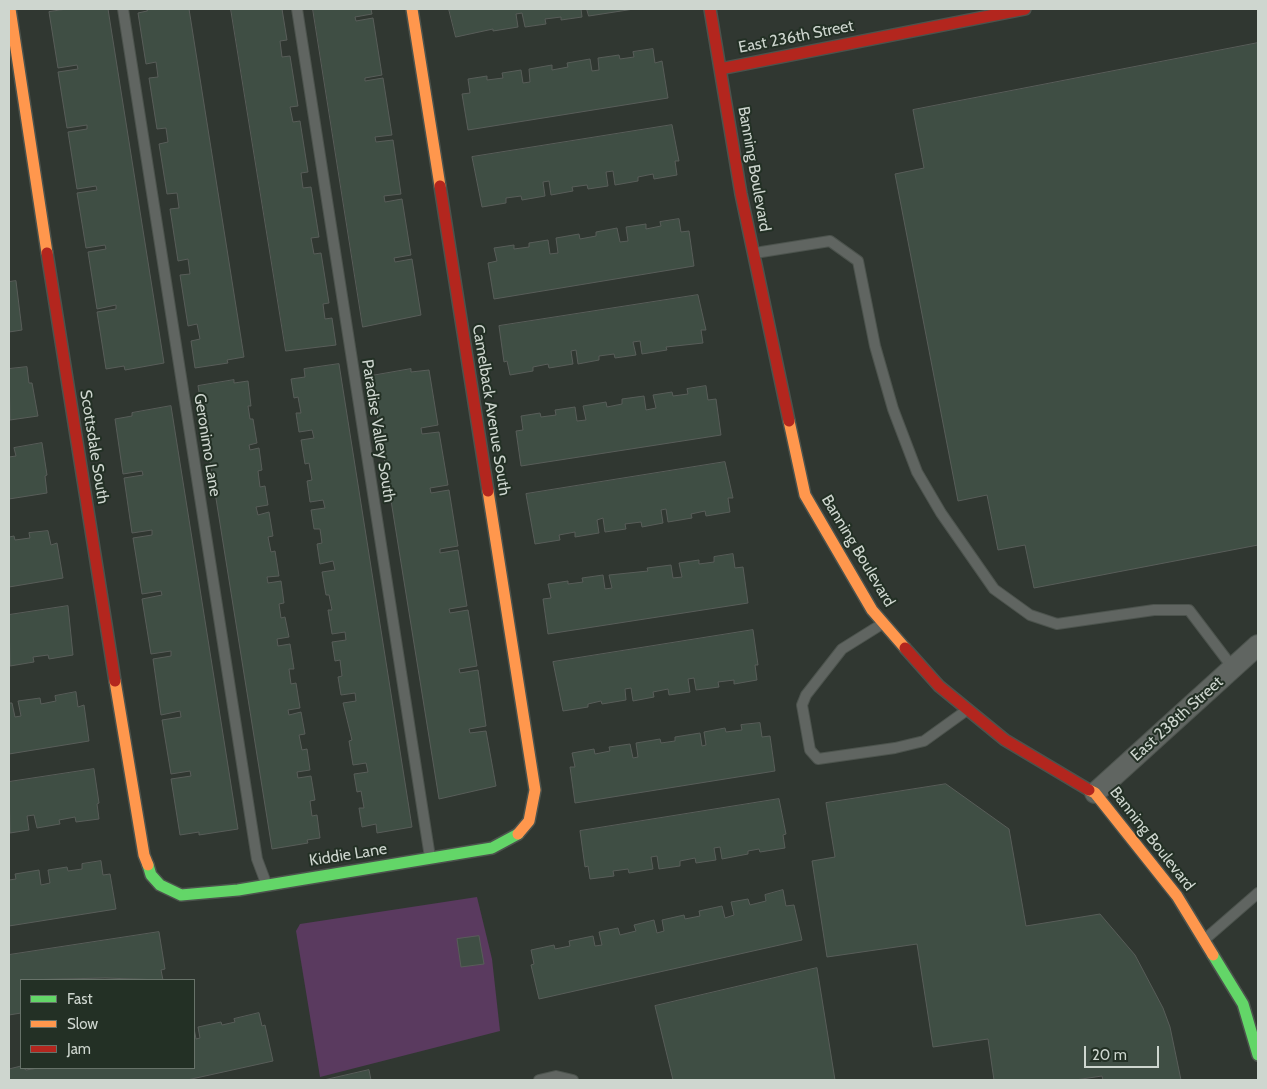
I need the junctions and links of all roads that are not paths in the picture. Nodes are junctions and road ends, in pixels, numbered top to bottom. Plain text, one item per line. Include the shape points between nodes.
1 (10, 9) edge
2 (123, 9) edge
3 (297, 9) edge
4 (412, 9) edge
5 (710, 9) edge
6 (1025, 9) edge
7 (720, 69) junction
8 (754, 253) junction
9 (884, 623) junction
10 (1258, 645) edge
11 (1233, 668) junction
12 (968, 710) junction
13 (1095, 793) junction
14 (532, 817) joint
15 (430, 858) junction
16 (267, 884) junction
17 (160, 885) joint
18 (1258, 893) edge
19 (1204, 940) junction
20 (1258, 1055) edge
21 (539, 1080) edge
22 (573, 1080) edge

1 - 17 street, Scottsdale South via 144,856 151,875
2 - 16 lane, Geronimo Lane via 257,859
3 - 15 lane, Paradise Valley South
4 - 14 street, Camelback Avenue South via 535,790
5 - 7 street, Banning Boulevard
6 - 7 street, East 236th Street
7 - 8 street, Banning Boulevard
8 - 9 street, Banning Boulevard via 805,495 872,610
8 - 11 lane via 830,241 858,261 874,346 917,472 941,513 994,588 1030,615 1057,624 1154,610 1189,610
9 - 12 street, Banning Boulevard via 939,686
9 - 12 lane via 842,649 806,695 803,714 810,750 818,759 924,741
10 - 11 street, East 238th Street
11 - 13 street, East 238th Street
12 - 13 street, Banning Boulevard via 1005,740
13 - 19 street, Banning Boulevard via 1178,896
14 - 15 street, Kiddie Lane via 519,835 492,848
15 - 16 street, Kiddie Lane
16 - 17 street, Kiddie Lane via 181,896
18 - 19 lane
19 - 20 street, Banning Boulevard via 1242,1004
21 - 22 lane via 556,1076

